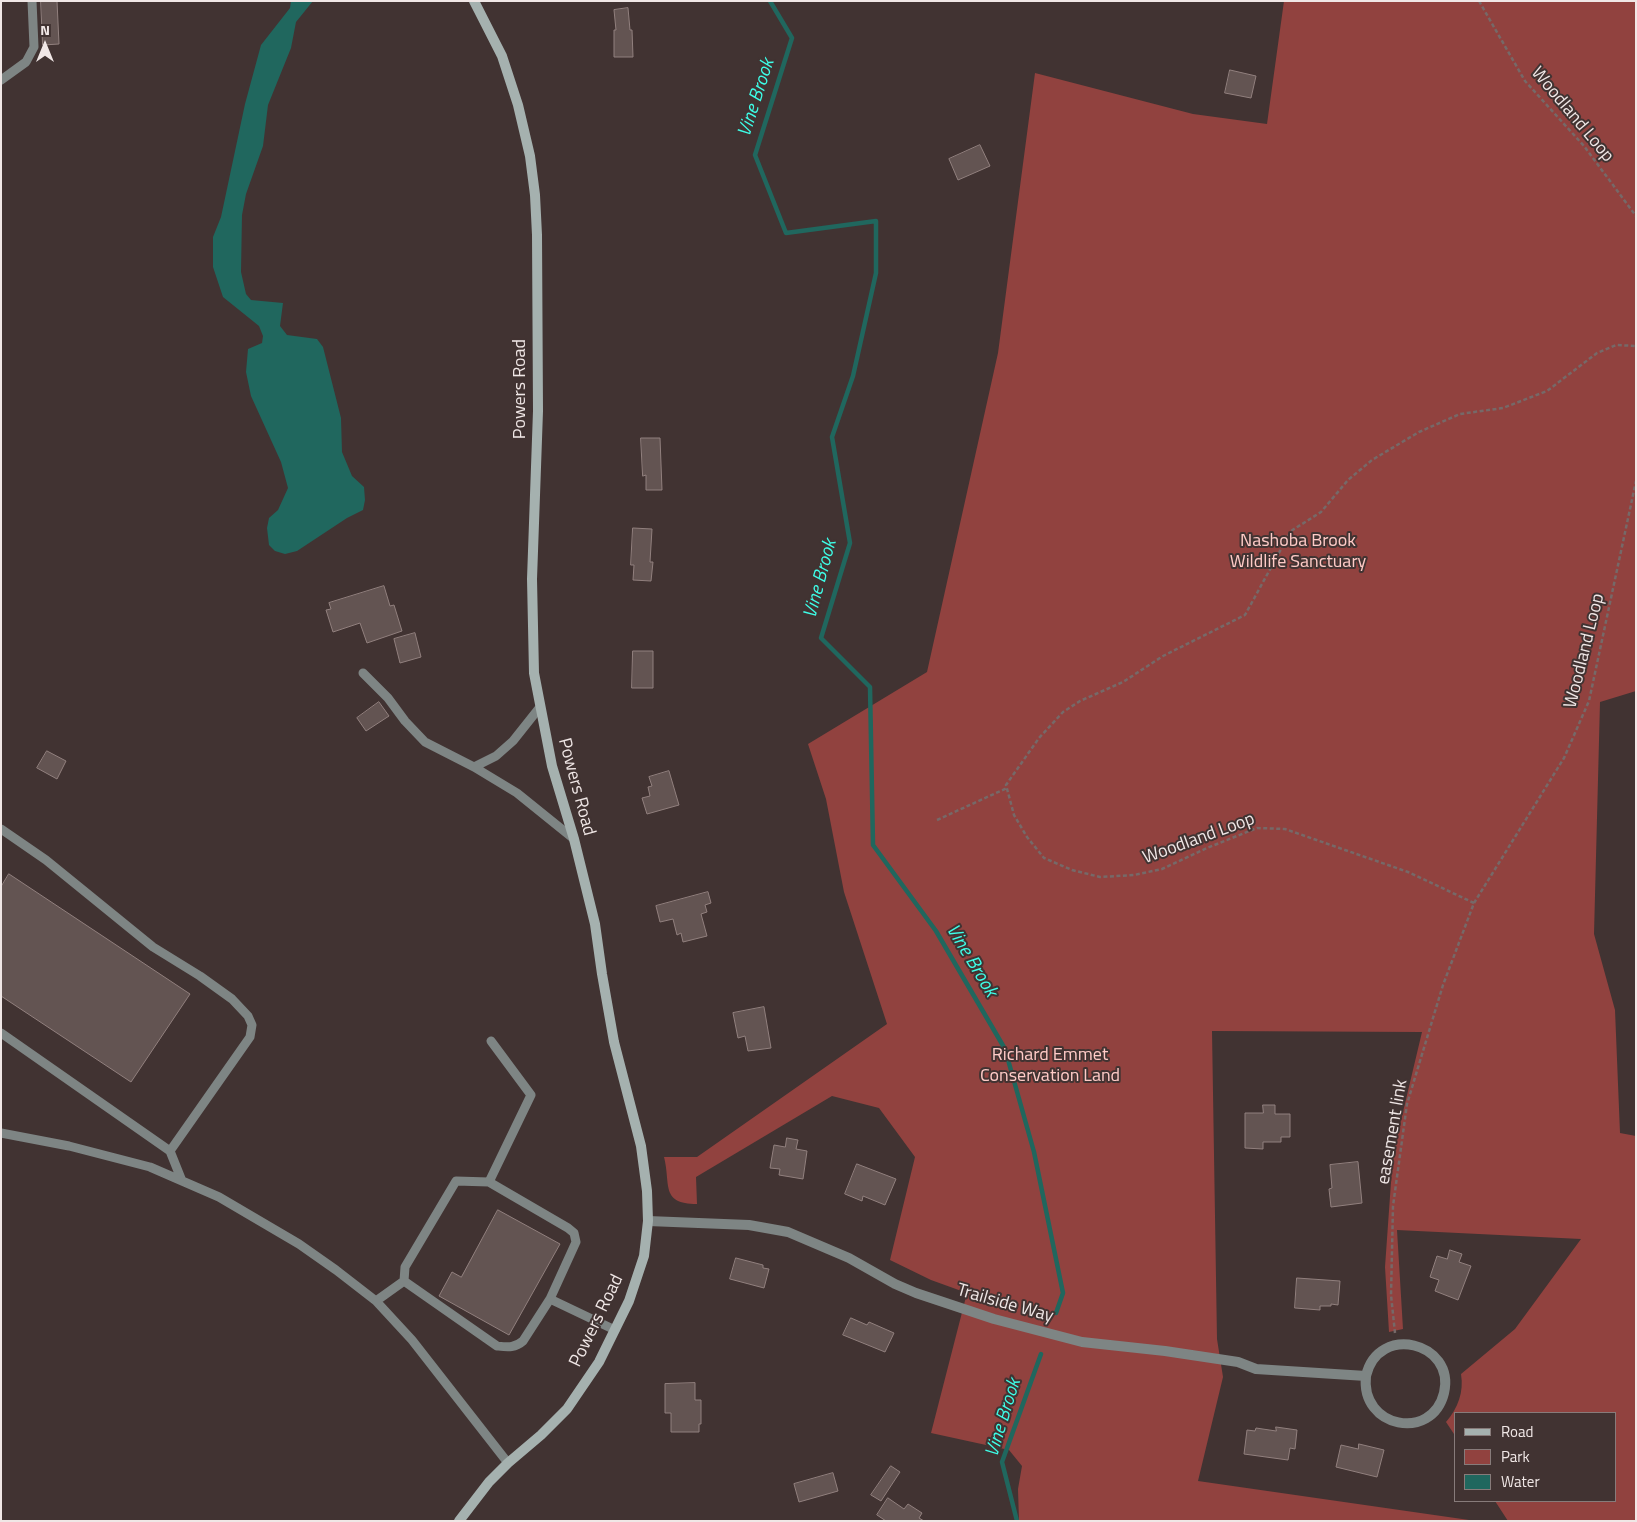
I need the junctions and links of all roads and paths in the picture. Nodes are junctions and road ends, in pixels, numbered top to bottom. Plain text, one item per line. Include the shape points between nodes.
1 (32, 1) edge
2 (474, 1) edge
3 (1479, 1) edge
4 (1, 80) edge
5 (1636, 216) edge
6 (1636, 346) edge
7 (1636, 481) edge
8 (363, 672) dead end
9 (540, 707) junction
10 (474, 767) junction
11 (1007, 788) junction
12 (936, 820) dead end
13 (1, 830) edge
14 (574, 839) junction
15 (1474, 903) junction
16 (1, 1033) edge
17 (491, 1041) dead end
18 (1, 1132) edge
19 (170, 1151) junction
20 (182, 1180) junction
21 (489, 1182) junction
22 (648, 1221) junction
23 (404, 1281) junction
24 (550, 1299) junction
25 (376, 1301) junction
26 (615, 1330) junction
27 (1396, 1345) junction
28 (1366, 1376) junction
29 (508, 1462) junction
30 (459, 1521) edge

1 - 4 lane via 34,48 26,62
2 - 9 main road, Powers Road via 502,56 518,105 535,195 538,411 532,623 534,673
3 - 5 path, Woodland Loop via 1525,81 1584,146
6 - 11 path via 1616,345 1598,353 1546,391 1503,408 1460,414 1419,432 1372,460 1348,480 1321,512 1291,531 1245,614 1063,712 1039,738 1006,784
7 - 15 path, Woodland Loop via 1589,701 1564,758
8 - 10 lane via 426,742
9 - 10 lane via 513,741 496,756
9 - 14 main road, Powers Road via 552,766
10 - 14 lane via 516,793
11 - 12 path
11 - 15 path, Woodland Loop via 1014,815 1044,858 1100,877 1162,869 1257,828 1285,829 1408,872
13 - 19 lane via 46,860 153,947 232,999 248,1016 252,1026 250,1037
14 - 22 main road, Powers Road via 595,924 614,1042 641,1146
15 - 27 path, easement link via 1443,985 1407,1104 1393,1206 1391,1295
16 - 19 lane
17 - 21 lane via 531,1095
18 - 20 lane via 150,1167
19 - 20 lane
20 - 25 lane via 219,1197 299,1244
21 - 23 lane via 456,1181 405,1267
21 - 24 lane via 574,1233 576,1242
22 - 26 main road, Powers Road via 644,1256
22 - 28 street, Trailside Way via 749,1225 788,1232 849,1258 916,1293 994,1319 1082,1342 1166,1351 1238,1362 1256,1368
23 - 24 lane via 497,1346 517,1346 524,1341
23 - 25 lane
24 - 26 lane
25 - 29 lane via 412,1340
26 - 29 main road, Powers Road via 599,1362 567,1409
27 - 28 street via 1376,1356
27 - 28 street via 1420,1347 1439,1362 1445,1379 1444,1392 1432,1414 1410,1423 1386,1418 1369,1401
29 - 30 main road, Powers Road

